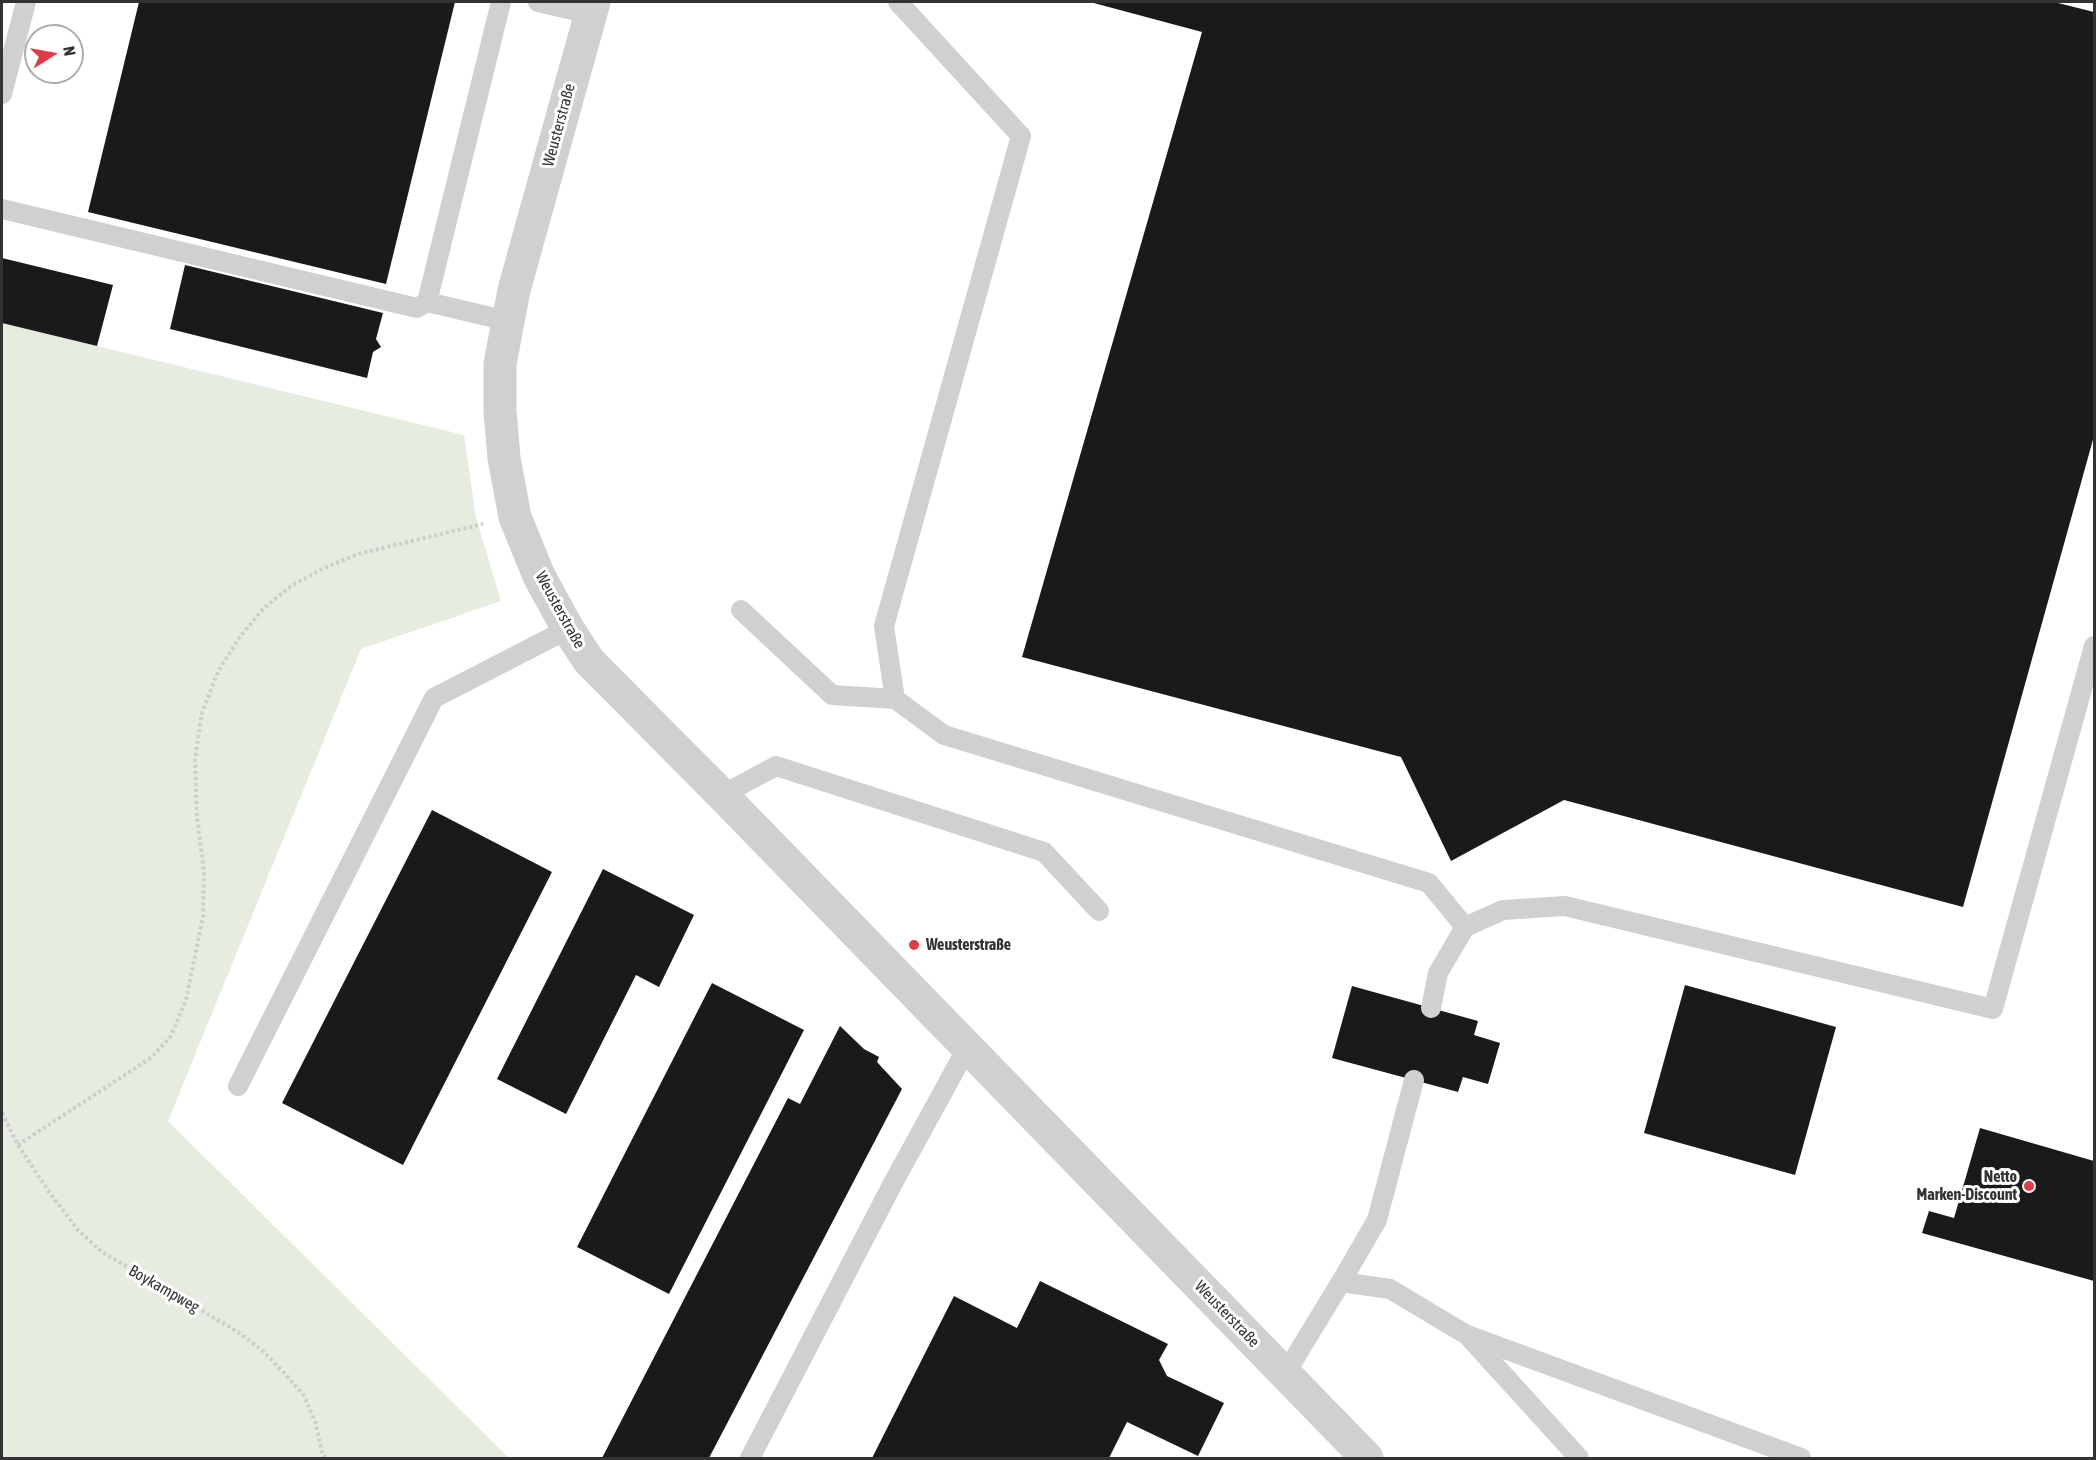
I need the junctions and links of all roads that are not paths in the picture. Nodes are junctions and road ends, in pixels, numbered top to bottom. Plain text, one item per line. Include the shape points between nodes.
1 (26, 2) edge
2 (501, 2) edge
3 (538, 2) edge
4 (898, 2) edge
5 (592, 8) edge
6 (2, 94) edge
7 (2, 209) edge
8 (427, 302) junction
9 (508, 321) junction
10 (741, 610) dead end
11 (568, 629) junction
12 (2094, 646) edge
13 (895, 699) junction
14 (722, 795) junction
15 (1100, 911) dead end
16 (1465, 927) junction
17 (1431, 1008) dead end
18 (967, 1048) junction
19 (1414, 1080) dead end
20 (238, 1086) dead end
21 (1341, 1282) junction
22 (1467, 1335) junction
23 (1285, 1374) junction
24 (750, 1458) edge
25 (1366, 1458) edge
26 (1579, 1458) edge
27 (1801, 1458) edge

1 - 6 lane
2 - 8 lane
3 - 5 lane
4 - 13 lane via 1021,136 884,626
5 - 9 street, Weusterstraße
7 - 8 lane via 417,308
8 - 9 lane
9 - 11 street, Weusterstraße via 500,363 500,411 515,517 539,576
10 - 13 lane via 832,695
11 - 14 street, Weusterstraße via 589,661
11 - 20 lane via 434,698
12 - 16 lane via 1994,1009 1565,906 1503,910
13 - 16 lane via 944,735 1429,883
14 - 15 lane via 776,766 1044,852
14 - 18 street, Weusterstraße
16 - 17 lane via 1438,973
18 - 23 street, Weusterstraße
18 - 24 lane
19 - 21 lane via 1377,1220
21 - 22 lane via 1390,1289
21 - 23 lane
22 - 26 lane
22 - 27 lane
23 - 25 street, Weusterstraße

